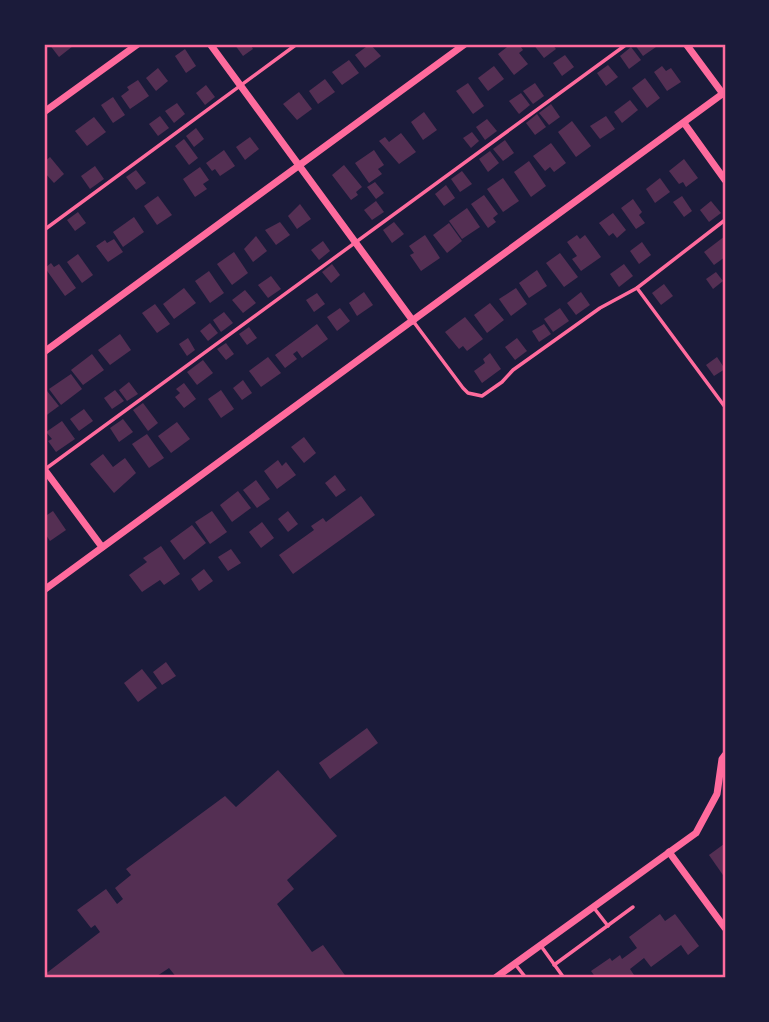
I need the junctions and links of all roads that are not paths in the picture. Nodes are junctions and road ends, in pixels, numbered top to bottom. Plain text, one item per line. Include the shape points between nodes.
1 (138, 44) edge
2 (210, 44) edge
3 (297, 44) edge
4 (465, 44) edge
5 (628, 44) edge
6 (686, 44) edge
7 (240, 85) junction
8 (724, 93) edge
9 (44, 113) edge
10 (684, 123) junction
11 (299, 165) junction
12 (725, 180) edge
13 (725, 220) edge
14 (44, 230) edge
15 (356, 243) junction
16 (637, 288) junction
17 (414, 321) junction
18 (44, 352) edge
19 (725, 407) edge
20 (44, 470) edge
21 (102, 547) junction
22 (44, 590) edge
23 (725, 755) edge
24 (669, 852) junction
25 (593, 907) junction
26 (633, 907) dead end
27 (608, 926) junction
28 (725, 929) edge
29 (540, 946) junction
30 (515, 964) junction
31 (554, 965) junction
32 (495, 978) edge
33 (526, 978) edge
34 (564, 978) edge

1 - 9 street
2 - 7 street
3 - 7 lane
4 - 11 street
5 - 15 lane
6 - 8 street
7 - 11 street
7 - 14 lane
8 - 10 street
10 - 12 street
10 - 17 street
11 - 15 street
11 - 18 street
13 - 16 lane
15 - 17 street
15 - 20 lane
16 - 17 lane via 600,308 482,396 463,388
16 - 19 lane
17 - 21 street
20 - 21 street
21 - 22 street
23 - 24 street via 717,794 696,833
24 - 25 street
24 - 28 street
25 - 27 lane
25 - 29 street
26 - 27 lane
27 - 31 lane
29 - 30 street
29 - 31 lane
30 - 32 street
30 - 33 lane
31 - 34 lane

